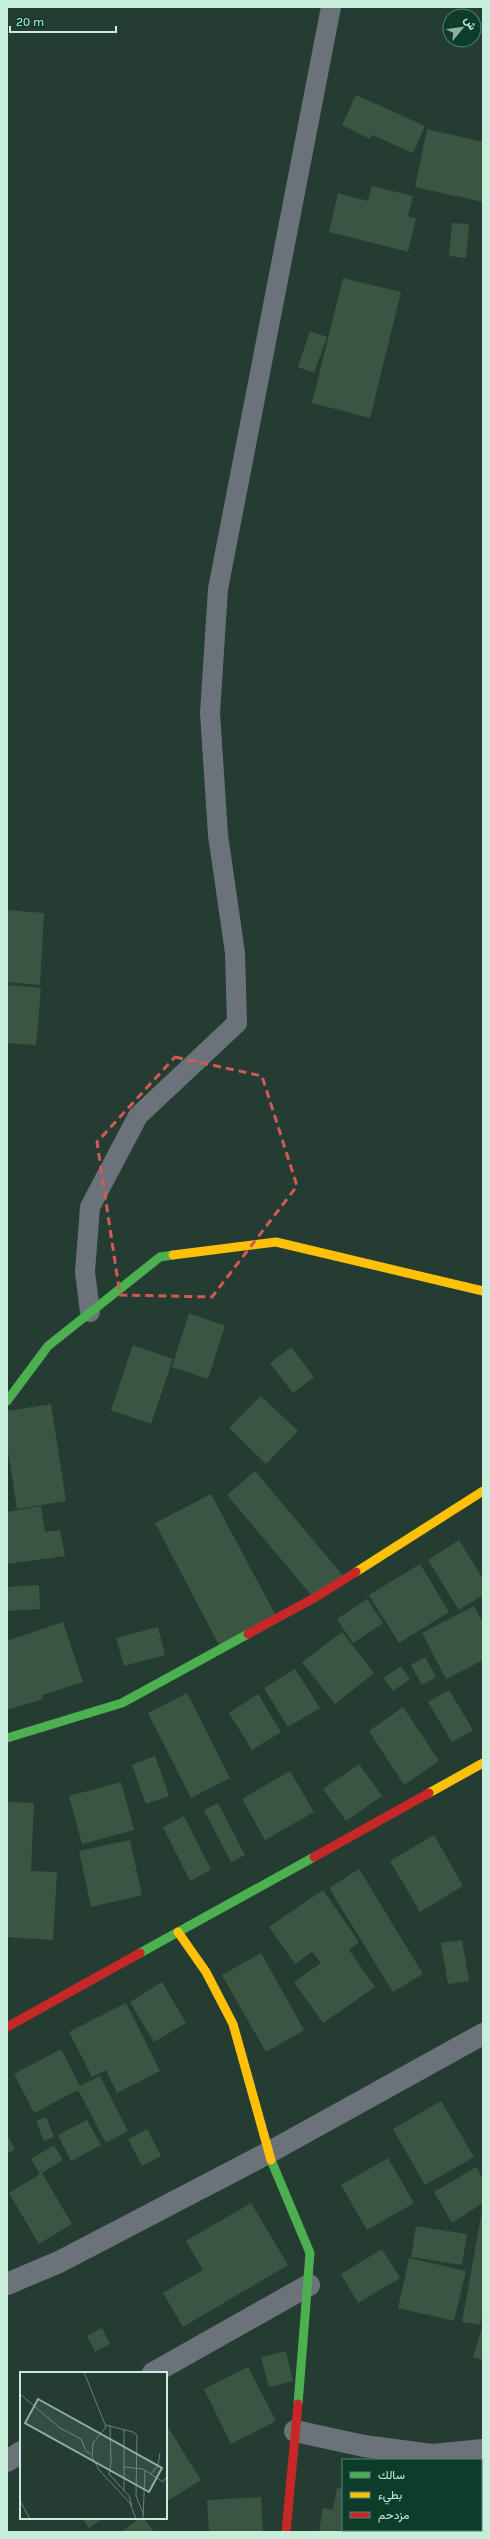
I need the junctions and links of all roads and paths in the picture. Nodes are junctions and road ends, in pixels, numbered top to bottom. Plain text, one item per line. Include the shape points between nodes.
1 (331, 7) edge
2 (483, 1291) edge
3 (90, 1312) junction
4 (7, 1401) edge
5 (483, 1491) edge
6 (7, 1738) edge
7 (483, 1763) edge
8 (178, 1932) junction
9 (7, 2027) edge
10 (483, 2034) edge
11 (268, 2153) junction
12 (7, 2284) edge
13 (310, 2285) junction
14 (155, 2372) edge
15 (295, 2431) junction
16 (483, 2450) edge
17 (20, 2453) edge
18 (7, 2461) edge
19 (286, 2532) edge

1 - 3 lane via 218,589 210,714 218,835 235,953 237,1023 138,1116 90,1207 84,1272
2 - 3 street via 276,1242 160,1257
3 - 4 street via 48,1346
5 - 6 street via 316,1597 122,1703
7 - 8 street
8 - 9 street
8 - 11 street via 206,1972 233,2024
10 - 11 street
11 - 12 street via 59,2262
11 - 13 street via 310,2253
13 - 14 street
13 - 15 street
15 - 16 street via 364,2446 432,2455
15 - 19 street
17 - 18 street

